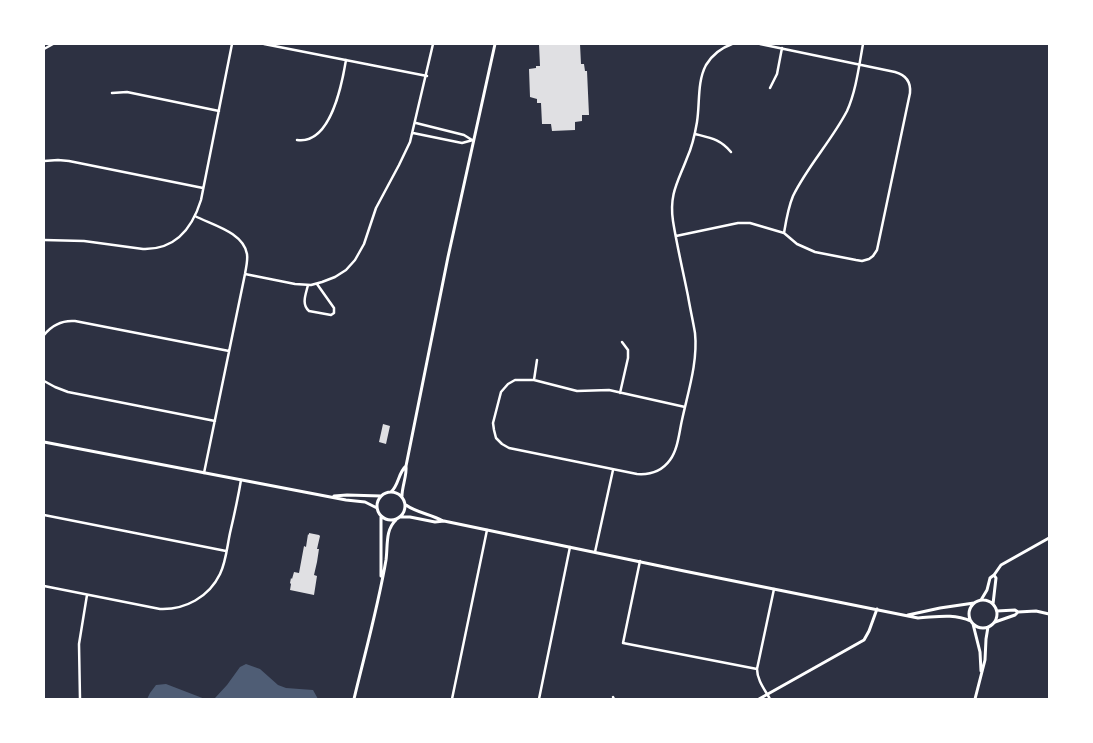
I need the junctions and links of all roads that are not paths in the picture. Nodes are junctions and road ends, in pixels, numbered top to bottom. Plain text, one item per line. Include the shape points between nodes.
1 (53, 44) edge
2 (232, 44) edge
3 (264, 44) edge
4 (433, 44) edge
5 (495, 44) edge
6 (732, 44) edge
7 (760, 44) edge
8 (863, 44) edge
9 (782, 48) junction
10 (44, 49) edge
11 (346, 60) junction
12 (859, 64) junction
13 (427, 76) junction
14 (770, 88) dead end
15 (112, 93) dead end
16 (219, 111) junction
17 (416, 124) junction
18 (413, 133) junction
19 (695, 134) junction
20 (297, 140) dead end
21 (474, 140) junction
22 (731, 152) dead end
23 (44, 161) edge
24 (203, 188) junction
25 (195, 216) junction
26 (784, 233) junction
27 (676, 236) junction
28 (44, 240) edge
29 (245, 274) junction
30 (317, 284) junction
31 (308, 285) junction
32 (44, 335) edge
33 (622, 342) dead end
34 (229, 351) junction
35 (537, 360) dead end
36 (44, 380) edge
37 (534, 380) junction
38 (620, 393) junction
39 (685, 407) junction
40 (215, 420) junction
41 (44, 442) edge
42 (406, 466) junction
43 (613, 470) junction
44 (204, 473) junction
45 (241, 480) junction
46 (391, 492) junction
47 (381, 496) junction
48 (402, 496) junction
49 (330, 497) junction
50 (406, 505) junction
51 (377, 508) junction
52 (44, 515) edge
53 (381, 517) junction
54 (400, 517) junction
55 (396, 520) junction
56 (444, 521) junction
57 (488, 530) junction
58 (1049, 538) edge
59 (570, 547) junction
60 (226, 551) junction
61 (595, 552) junction
62 (640, 562) junction
63 (994, 575) junction
64 (44, 586) edge
65 (380, 586) junction
66 (774, 589) junction
67 (87, 595) junction
68 (981, 600) junction
69 (975, 603) junction
70 (993, 604) junction
71 (877, 609) junction
72 (997, 610) junction
73 (1018, 612) junction
74 (1049, 614) edge
75 (908, 615) junction
76 (972, 622) junction
77 (995, 622) junction
78 (988, 628) junction
79 (757, 669) junction
80 (982, 672) junction
81 (768, 694) junction
82 (80, 699) edge
83 (354, 699) edge
84 (452, 699) edge
85 (538, 699) edge
86 (759, 699) edge
87 (770, 699) edge
88 (975, 699) edge

1 - 10 street
2 - 16 street
3 - 11 street
4 - 13 street
5 - 21 main road
6 - 19 street via 717,52 704,70
7 - 9 street
8 - 12 street
9 - 12 street
9 - 14 street via 777,74
11 - 13 street
11 - 20 street via 328,120 311,137
12 - 26 street via 846,111 796,191
12 - 26 street via 900,73 910,88 877,250 869,259 856,260 810,250
13 - 17 street
15 - 16 street via 128,92
16 - 24 street
17 - 18 street
17 - 21 street
18 - 21 street via 462,143
18 - 30 street via 405,155 376,208 359,254 339,275
19 - 22 street via 717,139
19 - 27 street via 674,192 672,214
21 - 42 main road
23 - 24 street via 70,161
24 - 25 street
25 - 28 street via 179,237 155,248
25 - 29 street via 232,234 242,244 247,256
26 - 27 street via 744,222
27 - 39 street via 695,342
29 - 31 street
29 - 34 street
30 - 31 street
30 - 31 street via 334,308 331,315 306,309
32 - 34 street via 56,324 75,320
33 - 38 street via 628,350 628,358
34 - 40 street
35 - 37 street
36 - 40 street via 73,393
37 - 38 street via 574,390
37 - 43 street via 513,381 502,390 493,426 499,442 509,448
38 - 39 street
39 - 43 street via 670,461 655,472 644,475
40 - 44 street
41 - 44 main road
42 - 46 main road
42 - 48 main road
43 - 61 street
44 - 45 main road
45 - 49 main road
45 - 60 street
46 - 47 main road
46 - 48 main road
47 - 49 main road
47 - 51 main road
48 - 50 main road
49 - 51 main road via 365,502
50 - 54 main road
50 - 56 main road
51 - 53 main road
52 - 60 street
53 - 55 main road
53 - 65 main road
54 - 55 main road
54 - 56 main road
55 - 65 main road via 389,531
56 - 57 main road
57 - 59 main road
57 - 84 street
58 - 63 main road via 1001,565
59 - 61 main road
59 - 85 street
60 - 67 street via 215,582 202,596 183,606 160,609
61 - 62 main road
62 - 66 main road
62 - 79 street via 623,643
63 - 68 main road
63 - 70 main road
64 - 67 street
65 - 83 main road
66 - 71 main road
66 - 79 street
67 - 82 street via 79,644
68 - 69 main road
68 - 70 main road
69 - 75 main road
69 - 76 main road via 969,613
70 - 72 main road
71 - 75 main road
71 - 81 main road via 864,640
72 - 73 main road
72 - 77 main road
73 - 74 main road
73 - 77 main road
75 - 76 main road via 918,618 954,615
76 - 78 main road via 980,628
76 - 80 main road
77 - 78 main road
78 - 80 main road
79 - 81 street
80 - 88 main road
81 - 86 main road
81 - 87 street

